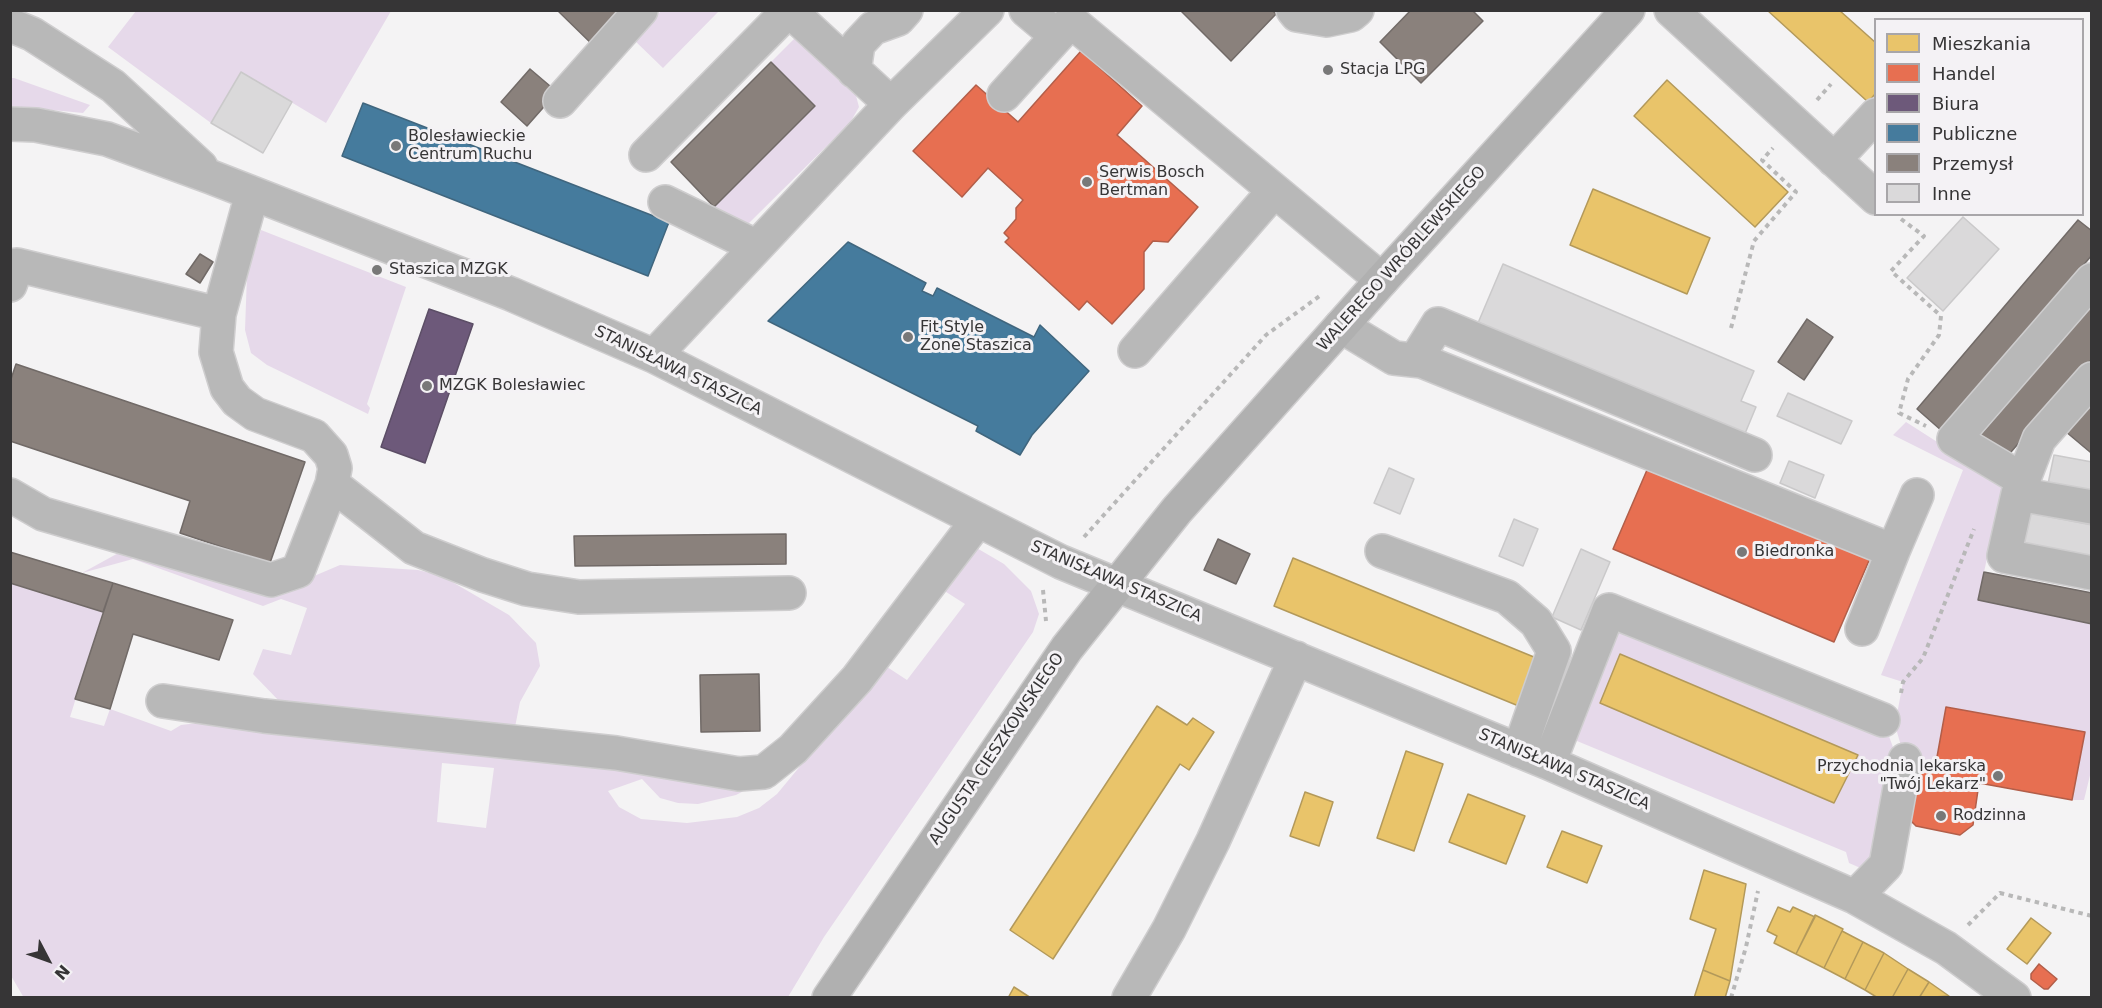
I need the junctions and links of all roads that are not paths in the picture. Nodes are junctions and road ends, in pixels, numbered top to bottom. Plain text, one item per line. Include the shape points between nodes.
1 (641, 10) edge
2 (789, 10) edge
3 (906, 10) edge
4 (1026, 10) edge
5 (1293, 10) edge
6 (1357, 10) edge
7 (1628, 10) edge
8 (1671, 10) edge
9 (981, 12) edge
10 (10, 26) edge
11 (1057, 36) junction
12 (854, 71) junction
13 (114, 86) junction
14 (1004, 95) dead end
15 (560, 101) dead end
16 (891, 104) junction
17 (1874, 116) edge
18 (10, 124) edge
19 (107, 139) junction
20 (646, 155) dead end
21 (1834, 160) junction
22 (211, 177) junction
23 (1274, 191) junction
24 (252, 194) junction
25 (1874, 197) edge
26 (665, 202) dead end
27 (755, 246) junction
28 (1382, 280) junction
29 (2091, 280) edge
30 (10, 285) edge
31 (219, 314) junction
32 (1341, 326) junction
33 (1135, 351) dead end
34 (654, 356) junction
35 (1416, 359) junction
36 (2091, 379) edge
37 (1755, 455) dead end
38 (332, 484) junction
39 (2020, 487) junction
40 (10, 495) edge
41 (1917, 495) dead end
42 (2091, 507) edge
43 (1177, 510) joint
44 (978, 520) junction
45 (1382, 551) dead end
46 (1893, 551) junction
47 (2091, 573) edge
48 (1117, 585) junction
49 (789, 593) dead end
50 (1862, 629) dead end
51 (1296, 658) junction
52 (163, 701) dead end
53 (1891, 712) road end
54 (1519, 751) junction
55 (1905, 760) dead end
56 (1549, 763) junction
57 (1855, 897) junction
58 (829, 998) edge
59 (1129, 998) edge
60 (2014, 998) edge

1 - 15 street
2 - 12 street
2 - 20 street
3 - 12 street via 898,19 873,28 858,44
4 - 11 street
5 - 6 street via 1298,15 1327,20
7 - 28 main road, WALEREGO WRÓBLEWSKIEGO
8 - 21 street
9 - 16 street
10 - 13 street, STANISŁAWA STASZICA via 32,34
11 - 14 street
11 - 23 street via 1071,21
12 - 16 street
13 - 19 street
13 - 22 street, STANISŁAWA STASZICA
16 - 27 street
17 - 21 street
18 - 19 street, STANISŁAWA STASZICA
19 - 22 street, STANISŁAWA STASZICA
21 - 25 street
22 - 24 street, STANISŁAWA STASZICA
23 - 28 street
23 - 33 street
24 - 31 street
24 - 34 street, STANISŁAWA STASZICA via 511,294
26 - 27 street
27 - 34 street
28 - 32 main road, WALEREGO WRÓBLEWSKIEGO
29 - 39 street via 1954,439
30 - 31 street via 17,265
31 - 38 street via 216,352 227,388 255,414 314,436 326,447 334,468
32 - 35 street via 1394,358
32 - 43 main road, WALEREGO WRÓBLEWSKIEGO
34 - 44 street, STANISŁAWA STASZICA
35 - 37 street via 1438,324
35 - 46 street
36 - 39 street via 2039,439
38 - 40 street via 298,572 271,580 43,514
38 - 49 street via 414,548 527,590 579,597
39 - 42 street
39 - 47 street via 2004,556
41 - 46 street
43 - 48 main road, AUGUSTA CIESZKOWSKIEGO
44 - 48 street, STANISŁAWA STASZICA
44 - 52 street via 857,679 793,749 764,772 739,774 616,753 264,716
45 - 54 street via 1507,597 1536,622 1554,651
46 - 50 street
48 - 51 street, STANISŁAWA STASZICA
48 - 58 main road, AUGUSTA CIESZKOWSKIEGO via 1060,657
51 - 54 street, STANISŁAWA STASZICA
51 - 59 street via 1214,842
53 - 56 street via 1609,610
54 - 56 street, STANISŁAWA STASZICA
55 - 57 street via 1886,865
56 - 57 street, STANISŁAWA STASZICA
57 - 60 street, STANISŁAWA STASZICA via 1946,948

